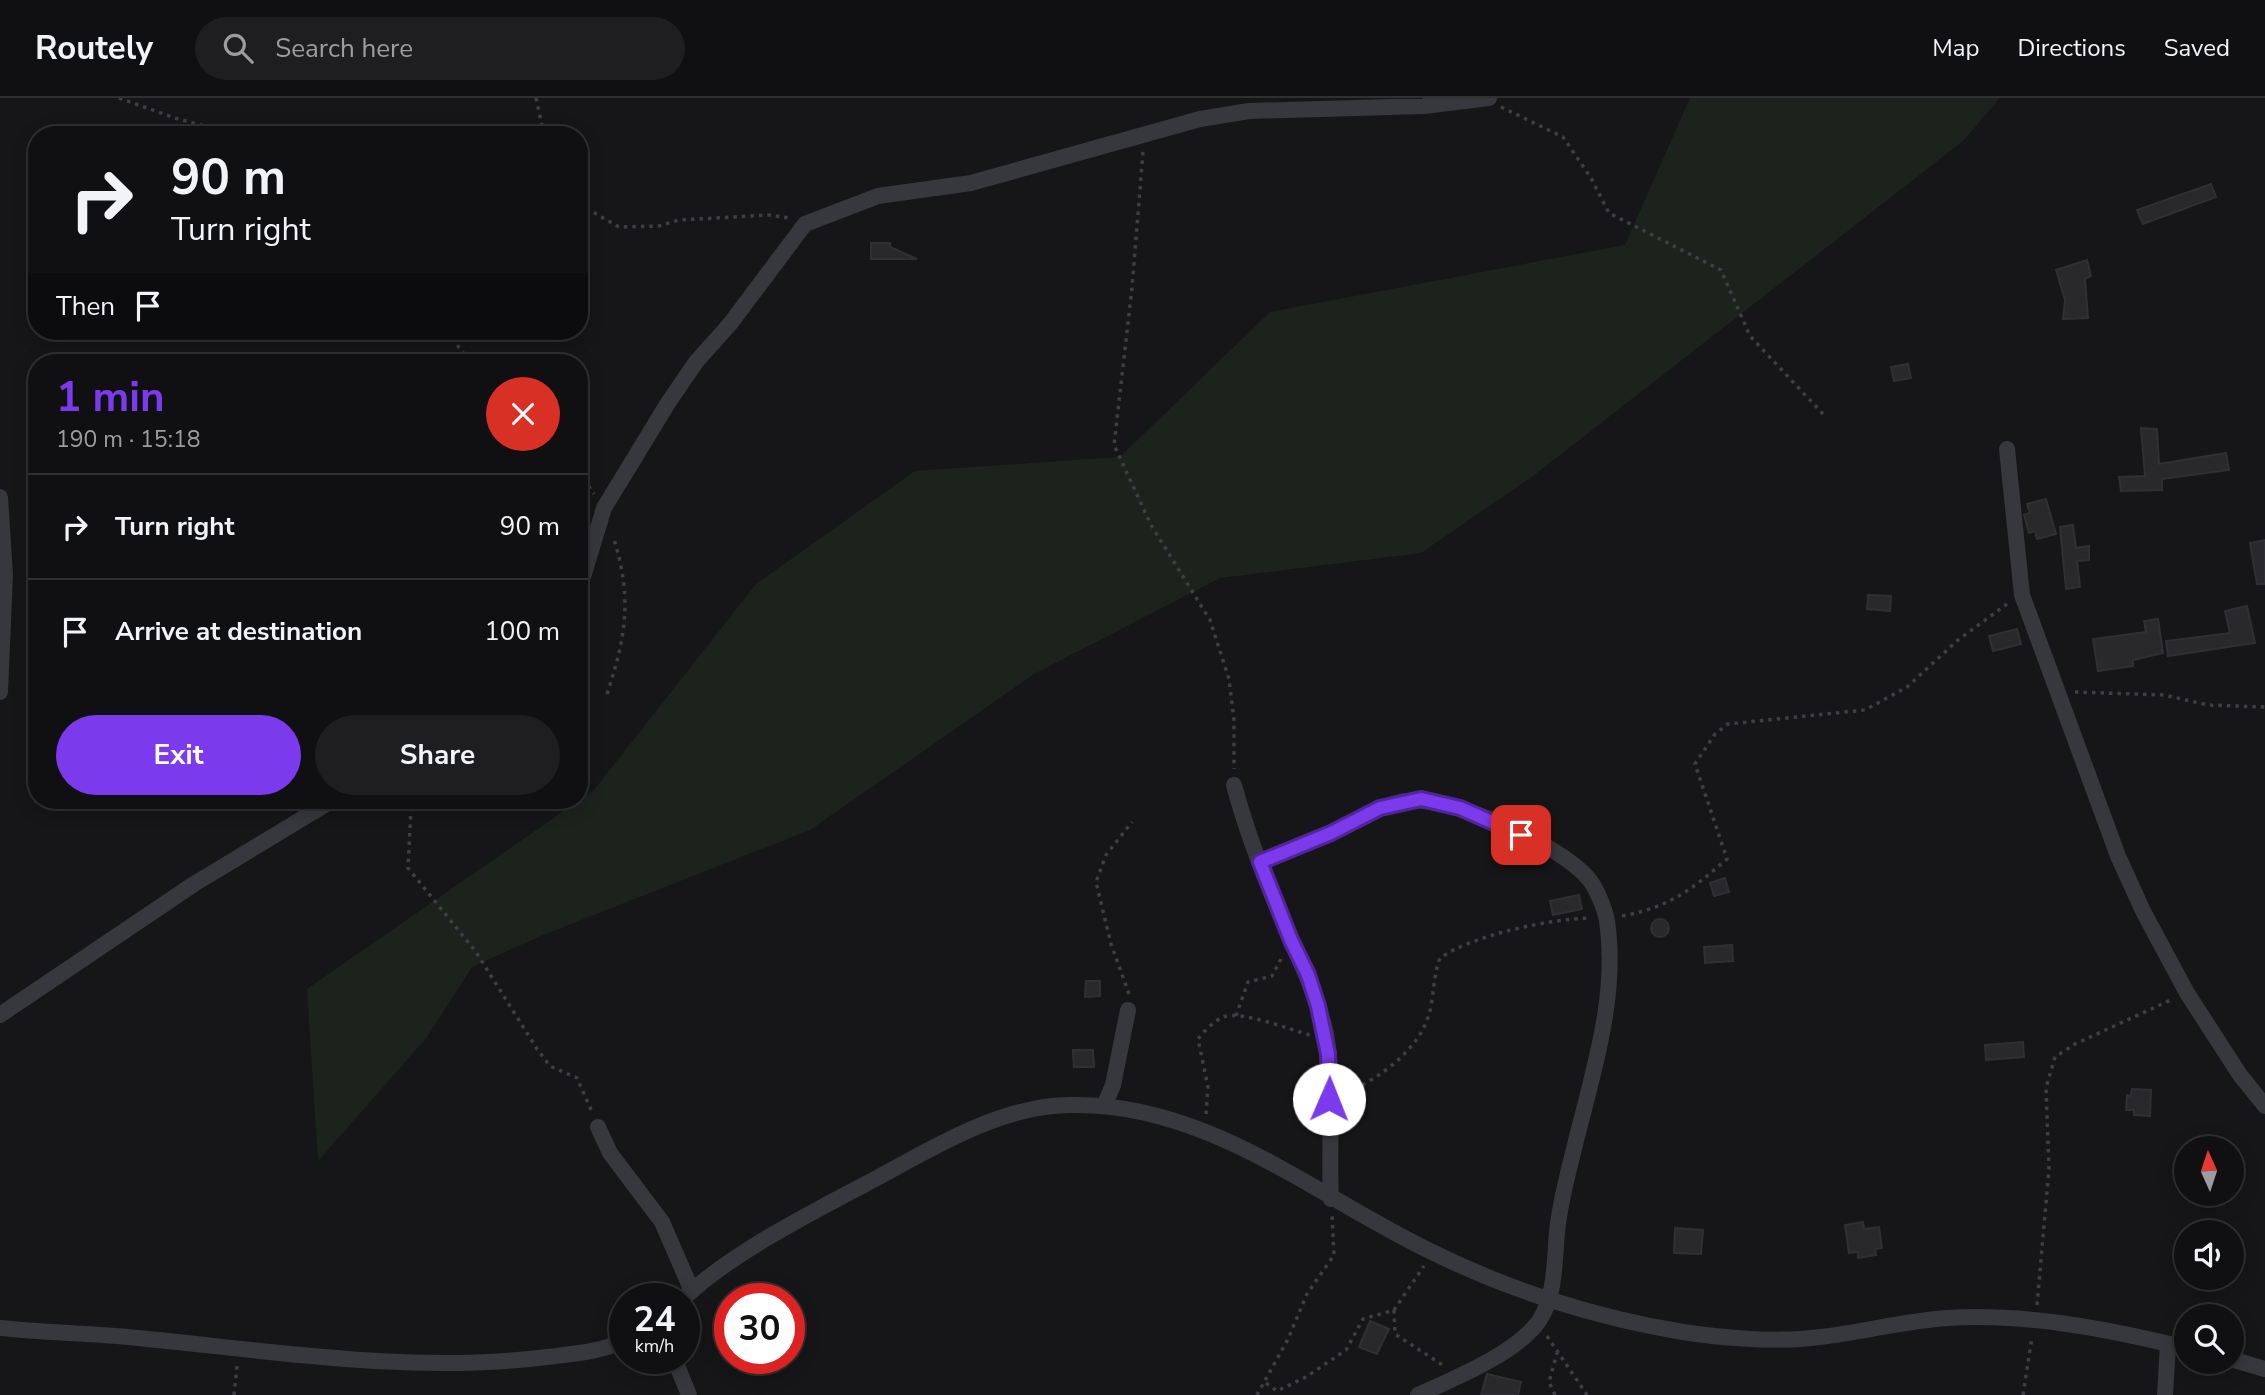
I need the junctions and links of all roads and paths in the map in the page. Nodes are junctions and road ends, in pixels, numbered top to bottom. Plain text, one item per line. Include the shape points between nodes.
1 (120, 98) edge
2 (536, 98) edge
3 (1488, 99) edge
4 (204, 126) edge
5 (542, 126) edge
6 (1145, 134) junction
7 (588, 209) edge
8 (805, 224) junction
9 (454, 340) edge
10 (465, 354) edge
11 (1824, 415) dead end
12 (2007, 449) dead end
13 (588, 485) edge
14 (0, 497) edge
15 (604, 508) junction
16 (588, 560) edge
17 (2022, 595) junction
18 (2059, 691) junction
19 (0, 692) edge
20 (607, 694) dead end
21 (2265, 707) edge
22 (1234, 785) joint
23 (316, 809) edge
24 (411, 809) edge
25 (1132, 822) dead end
26 (1260, 862) junction
27 (1606, 918) junction
28 (1291, 940) junction
29 (2187, 993) junction
30 (1128, 1010) joint
31 (0, 1016) edge
32 (1236, 1016) junction
33 (1326, 1034) junction
34 (1329, 1099) junction
35 (1104, 1106) junction
36 (2265, 1106) edge
37 (598, 1127) joint
38 (1203, 1130) junction
39 (1331, 1199) junction
40 (1433, 1253) junction
41 (684, 1283) edge
42 (700, 1286) edge
43 (1548, 1299) junction
44 (1394, 1310) junction
45 (2035, 1319) junction
46 (1539, 1322) junction
47 (0, 1328) edge
48 (2168, 1344) junction
49 (609, 1345) edge
50 (2174, 1345) edge
51 (241, 1350) junction
52 (1557, 1353) junction
53 (2244, 1363) edge
54 (2265, 1370) edge
55 (680, 1374) edge
56 (1458, 1375) junction
57 (1266, 1383) junction
58 (234, 1395) edge
59 (689, 1395) edge
60 (1257, 1395) edge
61 (1418, 1395) edge
62 (1555, 1395) edge
63 (1587, 1395) edge
64 (2023, 1395) edge
65 (2165, 1395) edge

1 - 4 path
2 - 5 path
3 - 6 street via 1424,106 1249,111
3 - 11 path via 1563,137 1609,213 1721,270 1751,336
6 - 8 street via 971,183 878,197
6 - 22 path via 1114,445 1151,524 1210,620 1229,679
7 - 8 path via 619,227 769,215
8 - 15 street via 696,362
9 - 10 path
12 - 17 street
13 - 15 path
14 - 19 street via 5,575
15 - 16 street
15 - 20 path via 624,571 625,607 625,631
17 - 18 street
17 - 27 path via 1989,615 1907,687 1865,710 1728,724 1715,734 1695,764 1727,859 1688,893 1637,913
18 - 21 path via 2164,695 2208,705
18 - 29 street via 2118,856
22 - 26 street
23 - 31 street via 194,884
24 - 37 path via 408,868 476,952 550,1066 576,1078
25 - 30 path via 1106,855 1096,882 1111,944 1129,988
26 - 27 street via 1380,808 1421,799 1460,808 1559,854 1589,878
26 - 28 street
27 - 34 path via 1544,925 1452,949 1440,958 1433,977 1423,1033 1366,1084
27 - 43 street via 1609,975 1602,1027 1563,1194
28 - 32 path via 1272,976 1248,982
28 - 33 street via 1308,975
29 - 36 street via 2239,1075
29 - 45 path via 2056,1057 2046,1088 2049,1169
30 - 35 street via 1113,1085
32 - 33 path via 1310,1035
32 - 38 path via 1223,1017 1198,1039 1208,1087
33 - 34 street
34 - 39 street
35 - 38 street via 1173,1118
35 - 42 street via 1067,1104 1023,1111 986,1124 841,1197
37 - 41 street via 616,1162 662,1222
38 - 39 street via 1259,1156
39 - 40 street
39 - 57 path via 1334,1255 1307,1294
40 - 43 street
40 - 44 path
43 - 45 street via 1685,1332 1742,1337 1808,1339 1943,1318
43 - 46 street
44 - 56 path via 1395,1334
44 - 57 path via 1363,1319 1346,1350 1306,1377 1278,1391
45 - 48 street
45 - 64 path
46 - 52 path
46 - 56 street via 1507,1349
47 - 51 street
48 - 50 street
48 - 65 street
49 - 51 street via 580,1353 455,1365
51 - 58 path
52 - 62 path via 1549,1382
52 - 63 path
53 - 54 street
55 - 59 street
56 - 61 street
57 - 60 path

